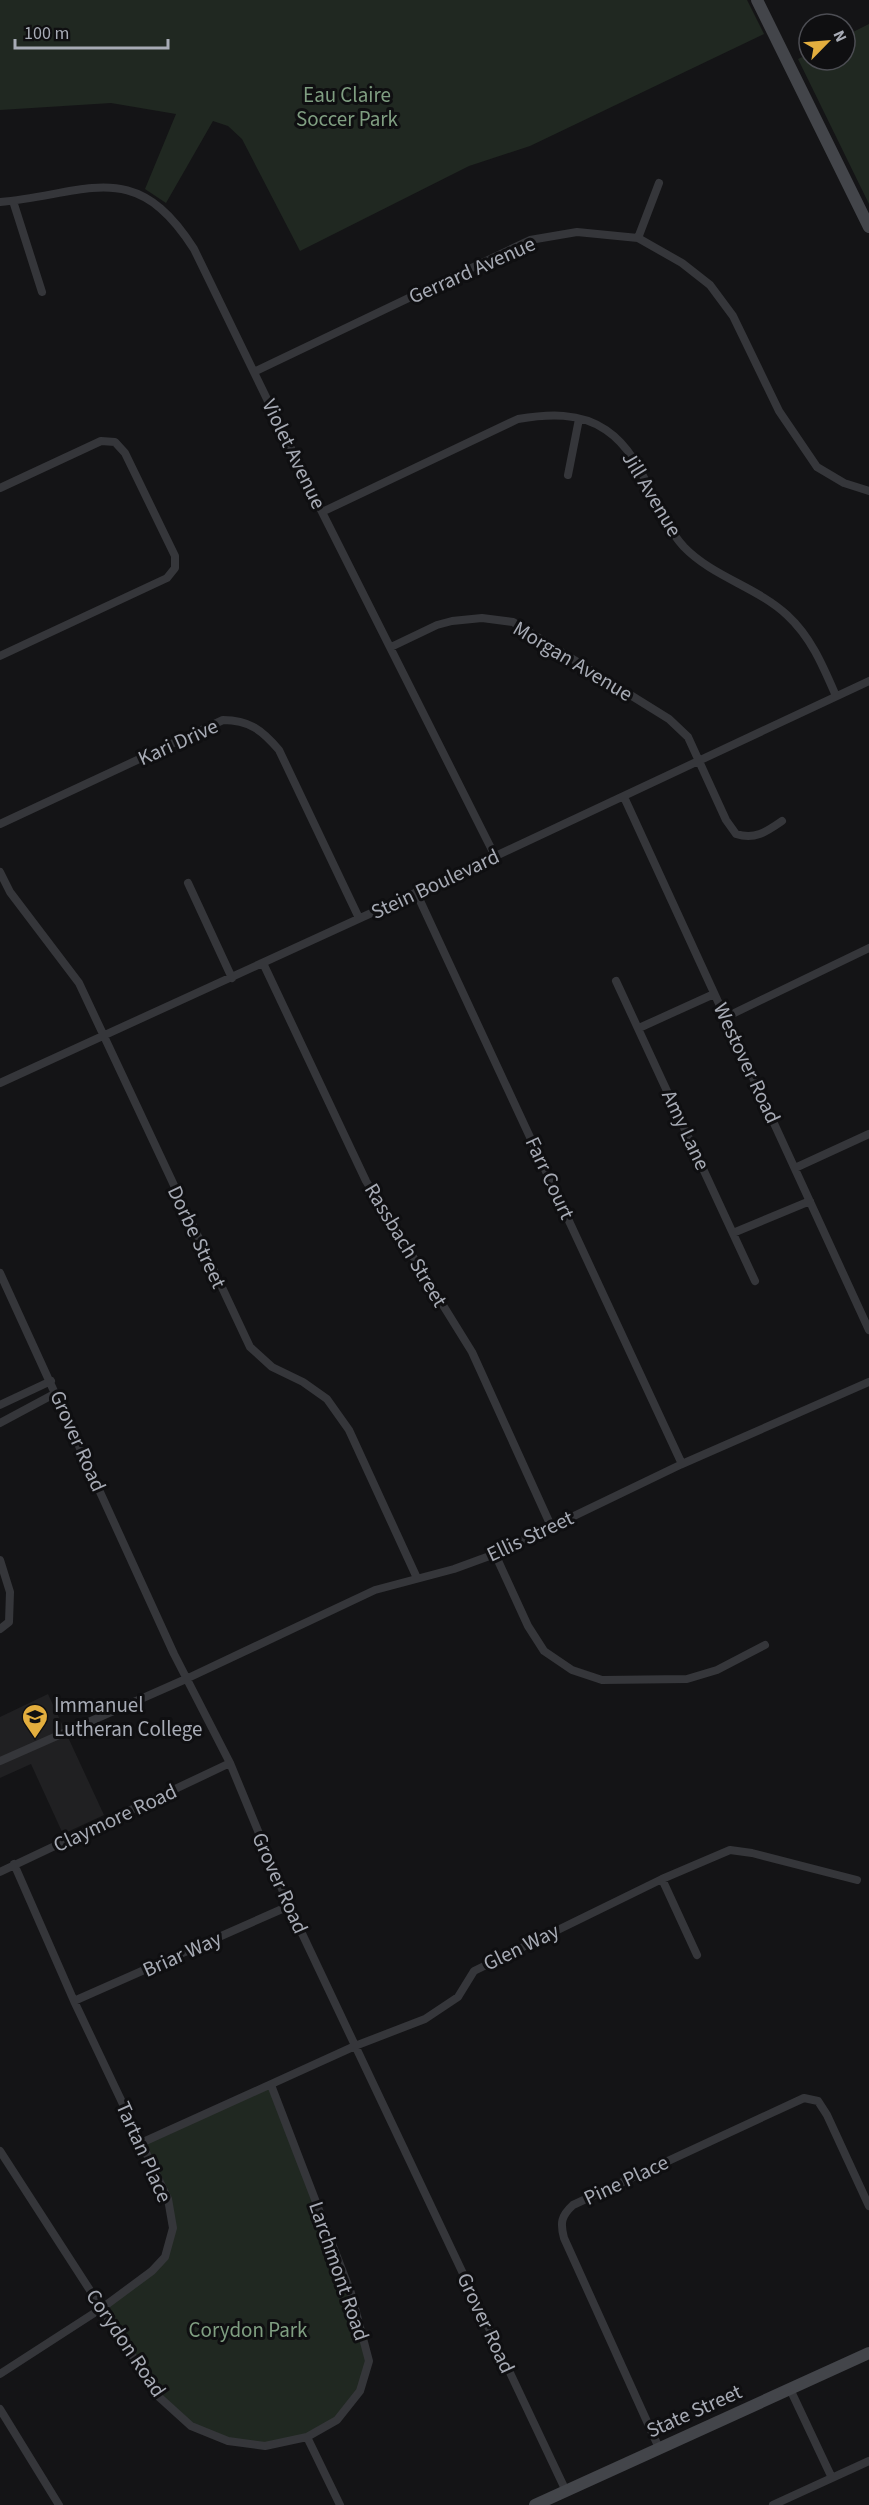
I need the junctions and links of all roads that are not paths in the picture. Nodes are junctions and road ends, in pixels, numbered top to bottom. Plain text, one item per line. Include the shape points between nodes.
1 (757, 0) edge
2 (659, 183) dead end
3 (13, 201) junction
4 (0, 202) edge
5 (869, 227) edge
6 (638, 238) junction
7 (42, 292) dead end
8 (254, 372) junction
9 (579, 419) junction
10 (568, 475) dead end
11 (0, 488) edge
12 (869, 491) edge
13 (322, 512) junction
14 (391, 647) junction
15 (0, 656) edge
16 (869, 681) edge
17 (836, 696) junction
18 (699, 759) junction
19 (624, 796) junction
20 (782, 821) dead end
21 (0, 824) edge
22 (495, 856) junction
23 (0, 872) edge
24 (188, 883) dead end
25 (416, 892) junction
26 (359, 918) junction
27 (869, 948) edge
28 (263, 963) junction
29 (232, 978) junction
30 (616, 981) dead end
31 (714, 994) junction
32 (726, 1017) junction
33 (639, 1028) junction
34 (104, 1036) junction
35 (0, 1083) edge
36 (869, 1134) edge
37 (795, 1168) junction
38 (810, 1201) junction
39 (733, 1233) junction
40 (0, 1273) edge
41 (755, 1281) dead end
42 (869, 1330) edge
43 (51, 1381) junction
44 (869, 1382) edge
45 (56, 1393) junction
46 (0, 1406) edge
47 (0, 1423) edge
48 (682, 1464) junction
49 (551, 1526) junction
50 (495, 1554) junction
51 (0, 1560) edge
52 (417, 1578) junction
53 (0, 1629) edge
54 (765, 1645) dead end
55 (186, 1679) junction
56 (0, 1761) edge
57 (230, 1763) junction
58 (14, 1864) junction
59 (0, 1872) edge
60 (662, 1879) junction
61 (858, 1880) dead end
62 (289, 1906) junction
63 (697, 1955) dead end
64 (74, 2001) junction
65 (355, 2046) junction
66 (271, 2085) junction
67 (141, 2144) junction
68 (0, 2151) edge
69 (869, 2206) edge
70 (102, 2308) junction
71 (869, 2353) edge
72 (0, 2374) edge
73 (790, 2389) junction
74 (0, 2409) edge
75 (307, 2437) junction
76 (659, 2448) junction
77 (869, 2461) edge
78 (831, 2478) junction
79 (566, 2491) junction
80 (59, 2505) edge
81 (340, 2505) edge
82 (535, 2505) edge
83 (773, 2505) edge

1 - 5 main road
2 - 6 street
3 - 4 street, Violet Avenue
3 - 7 street
3 - 8 street, Violet Avenue via 104,186 129,190 155,202 170,215 194,249
6 - 8 street, Gerrard Avenue via 577,232 530,240
6 - 12 street, Gerrard Avenue via 682,263 710,285 733,316 779,411 817,467 844,483
8 - 13 street, Violet Avenue
9 - 10 street
9 - 13 street, Jill Avenue via 548,414 518,419
9 - 17 street, Jill Avenue via 605,429 626,448 668,525 684,546 702,563 785,613 805,633
11 - 15 street via 101,441 115,442 125,453 170,546 175,568 167,578
13 - 14 street, Violet Avenue
14 - 18 street, Morgan Avenue via 452,621 482,618 513,622 669,719 688,737
14 - 22 street, Violet Avenue
16 - 17 street, Stein Boulevard
17 - 18 street, Stein Boulevard
18 - 19 street, Stein Boulevard
18 - 20 street, Morgan Avenue via 736,834 748,838
19 - 22 street, Stein Boulevard
19 - 31 street, Westover Road
21 - 26 street, Kari Drive via 223,720 253,724 279,750
22 - 25 street, Stein Boulevard
23 - 34 street, Dorbe Street via 10,892 79,983
24 - 29 street
25 - 26 street, Stein Boulevard
25 - 48 street, Farr Court
26 - 28 street, Stein Boulevard
27 - 32 street
28 - 29 street, Stein Boulevard
28 - 49 street, Rassbach Street via 366,1181 471,1352
29 - 34 street, Stein Boulevard
30 - 33 street, Amy Lane
31 - 32 street, Westover Road
31 - 33 street
32 - 37 street, Westover Road
33 - 39 street, Amy Lane
34 - 35 street, Stein Boulevard
34 - 52 street, Dorbe Street via 250,1347 272,1367 303,1382 327,1400 349,1430
36 - 37 street
37 - 38 street, Westover Road
38 - 39 street
38 - 42 street, Westover Road
39 - 41 street, Amy Lane
40 - 43 street, Grover Road
43 - 45 street, Grover Road
43 - 46 street
44 - 48 street, Ellis Street
45 - 47 street
45 - 55 street, Grover Road
48 - 49 street, Ellis Street
49 - 50 street, Ellis Street
50 - 52 street, Ellis Street
50 - 54 street via 544,1651 572,1670 602,1680 687,1679 717,1670
51 - 53 street via 10,1592 9,1622
52 - 55 street, Ellis Street via 375,1590
55 - 56 street, Ellis Street
55 - 57 street, Grover Road
57 - 58 street, Claymore Road
57 - 62 street, Grover Road
58 - 59 street, Claymore Road
58 - 64 street, Tartan Place
60 - 61 street, Glen Way via 730,1850
60 - 63 street
60 - 65 street, Glen Way via 474,1971 458,1997 425,2019
62 - 64 street, Briar Way
62 - 65 street, Grover Road
64 - 67 street, Tartan Place
65 - 66 street, Glen Way
65 - 79 street, Grover Road
66 - 67 street, Glen Way
66 - 75 street, Larchmont Road via 351,2293 369,2361 360,2391 337,2420
67 - 70 street, Tartan Place via 168,2199 173,2228 165,2257
68 - 70 street, Corydon Road
69 - 76 street, Pine Place via 827,2115 818,2102 804,2098 584,2199 565,2212 560,2224 564,2238
70 - 72 street, Tartan Place
70 - 75 street, Corydon Road via 159,2397 191,2426 228,2441 265,2446
71 - 73 main road, State Street
73 - 76 main road, State Street
73 - 78 street
74 - 80 street
75 - 81 street
76 - 79 main road, State Street
77 - 78 street
78 - 83 street
79 - 82 main road, State Street

